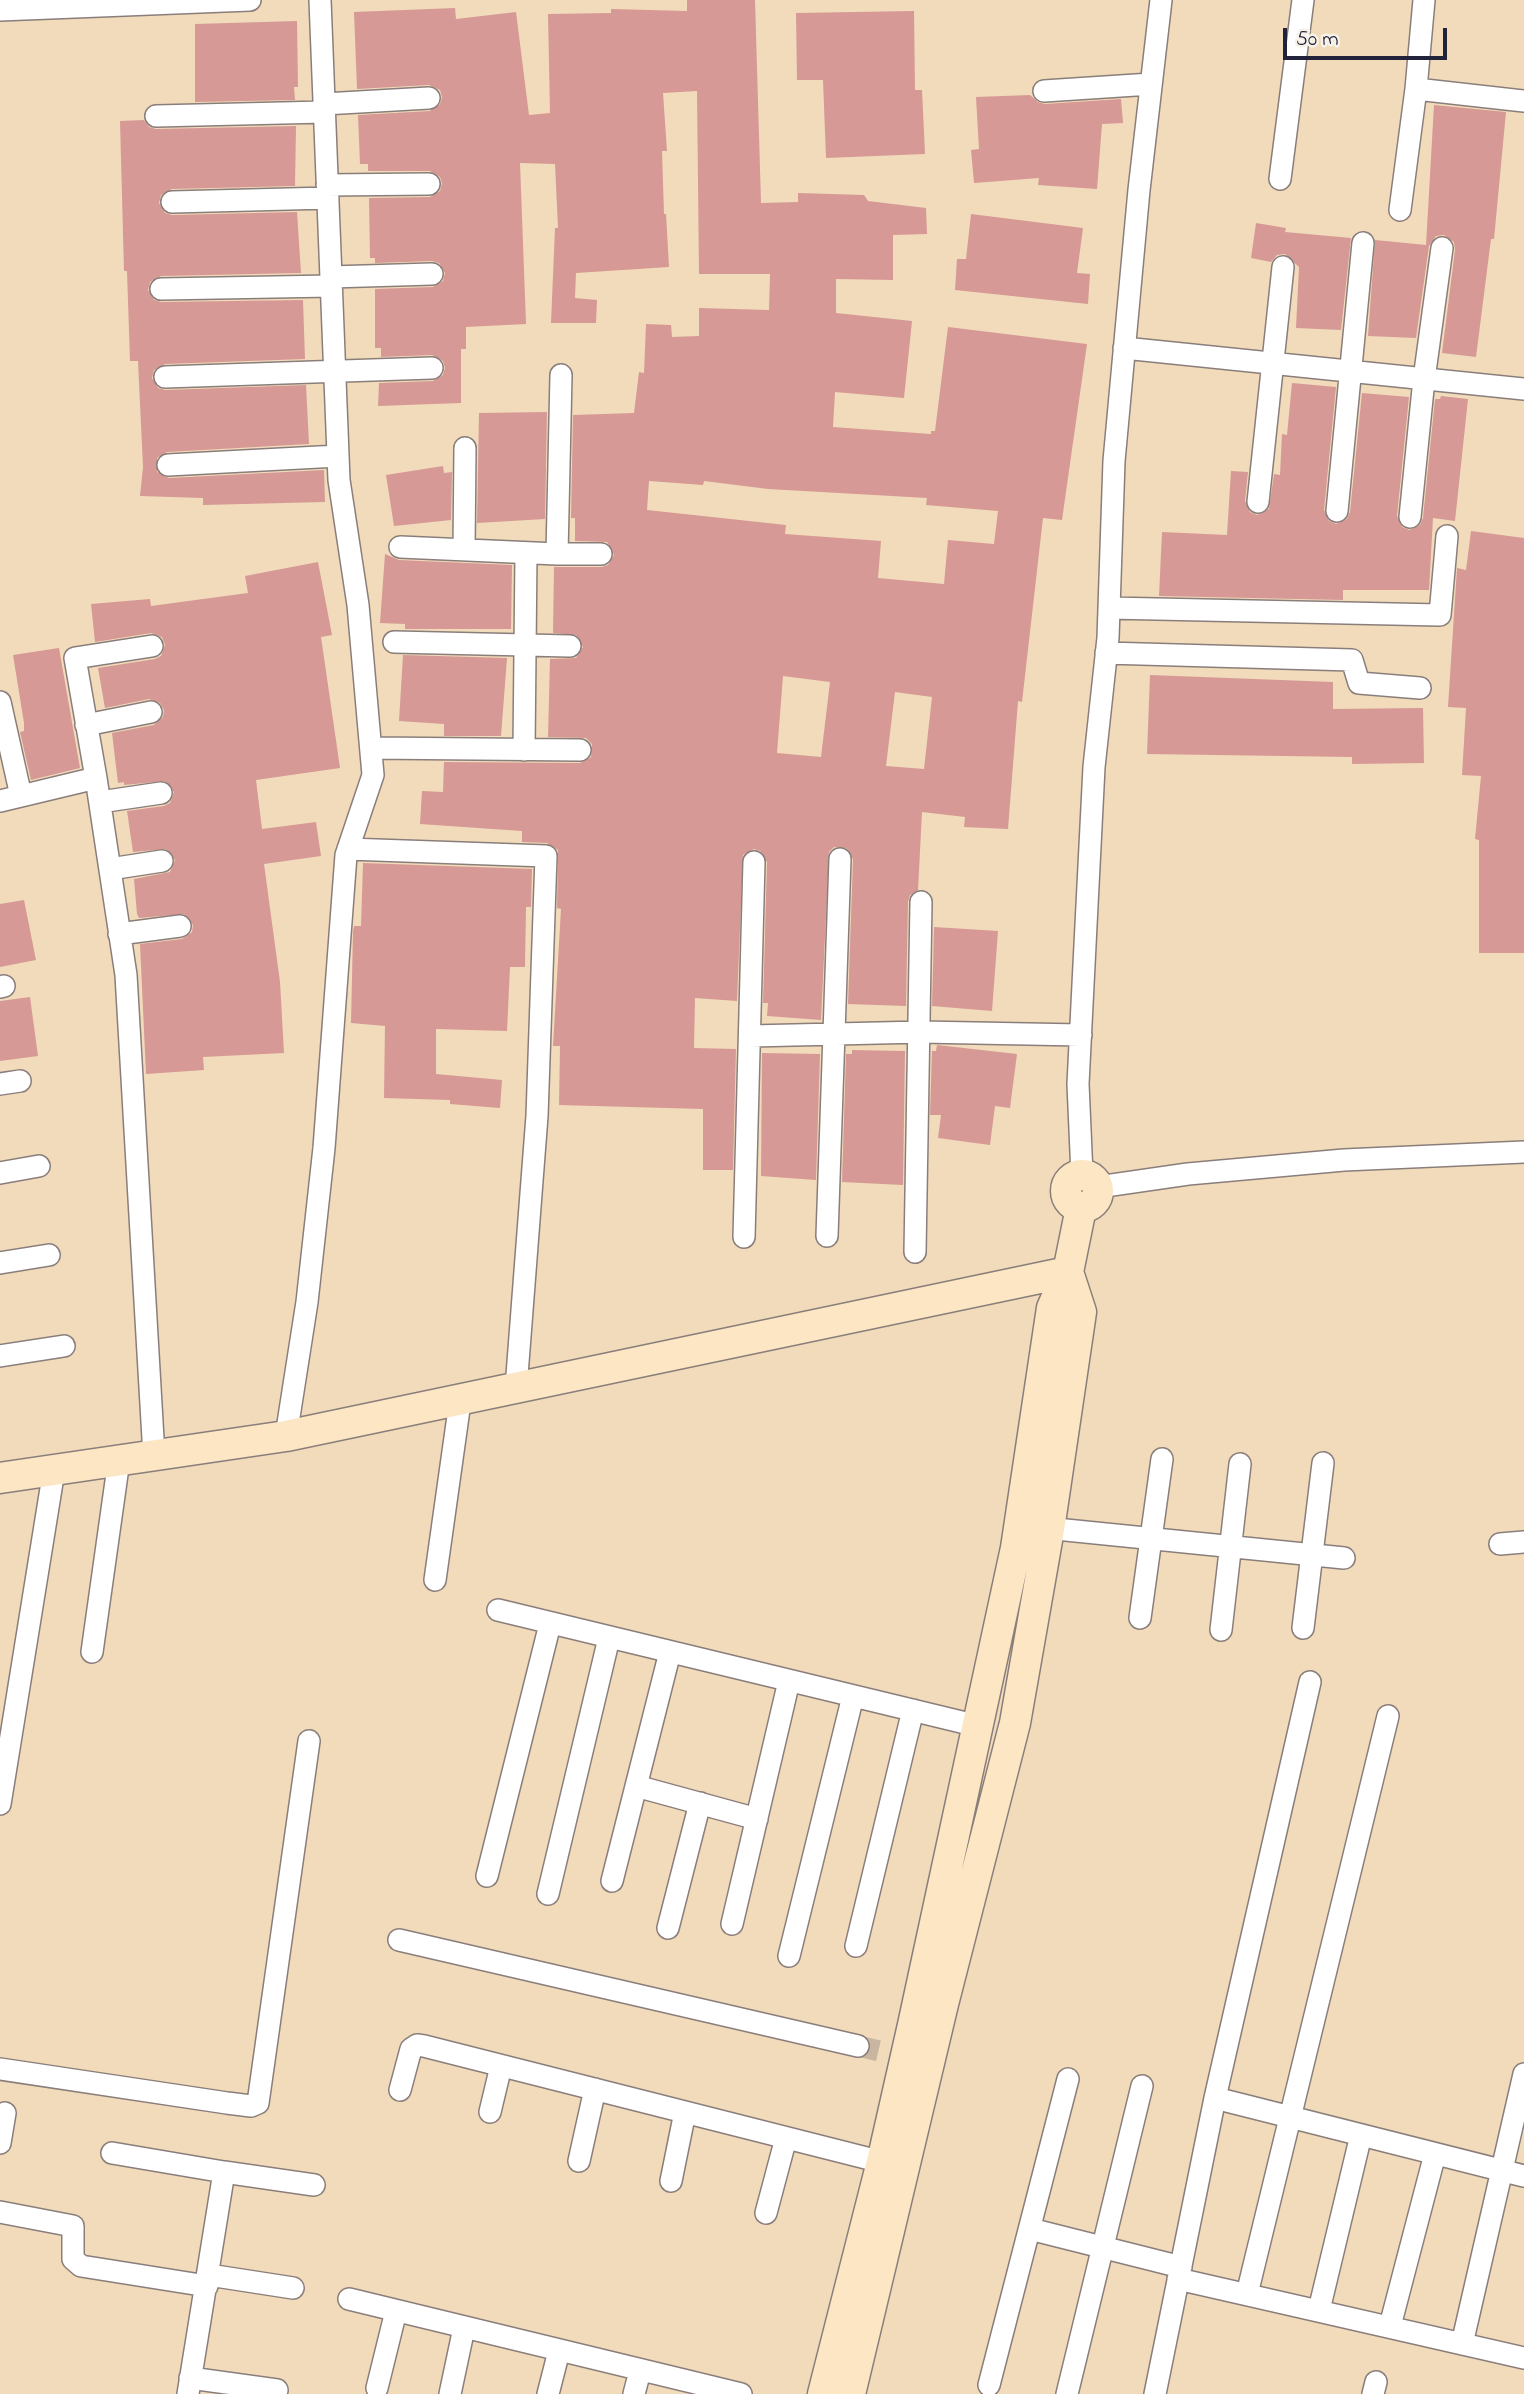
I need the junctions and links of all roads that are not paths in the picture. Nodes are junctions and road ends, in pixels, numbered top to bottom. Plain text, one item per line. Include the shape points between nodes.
1 (250, 0) edge
2 (320, 0) edge
3 (1161, 0) edge
4 (1303, 0) edge
5 (1424, 0) edge
6 (67, 4) edge
7 (0, 10) edge
8 (1151, 84) junction
9 (1416, 89) junction
10 (1044, 91) dead end
11 (429, 98) dead end
12 (1524, 101) edge
13 (324, 108) junction
14 (156, 116) dead end
15 (1280, 179) dead end
16 (429, 184) dead end
17 (327, 191) junction
18 (172, 202) dead end
19 (1400, 210) dead end
20 (1363, 243) dead end
21 (1442, 248) dead end
22 (1283, 267) dead end
23 (432, 274) dead end
24 (331, 282) junction
25 (161, 289) dead end
26 (1124, 348) junction
27 (1274, 363) junction
28 (432, 368) dead end
29 (1350, 371) junction
30 (334, 372) junction
31 (561, 375) dead end
32 (165, 377) dead end
33 (1424, 379) junction
34 (1524, 389) edge
35 (465, 448) dead end
36 (338, 456) junction
37 (168, 465) dead end
38 (1258, 502) dead end
39 (1337, 511) dead end
40 (1410, 517) dead end
41 (1447, 536) dead end
42 (400, 547) dead end
43 (464, 550) junction
44 (526, 553) junction
45 (557, 554) junction
46 (601, 554) dead end
47 (1109, 608) junction
48 (394, 642) dead end
49 (525, 645) junction
50 (152, 646) dead end
51 (570, 646) dead end
52 (1106, 653) junction
53 (1420, 688) dead end
54 (0, 702) edge
55 (151, 712) dead end
56 (86, 725) junction
57 (373, 748) junction
58 (524, 750) junction
59 (580, 750) dead end
60 (96, 778) junction
61 (161, 793) dead end
62 (21, 796) junction
63 (0, 801) edge
64 (100, 802) junction
65 (348, 849) junction
66 (840, 859) dead end
67 (162, 861) dead end
68 (754, 862) dead end
69 (110, 869) junction
70 (920, 902) dead end
71 (180, 926) dead end
72 (120, 934) junction
73 (921, 1032) junction
74 (833, 1034) junction
75 (1081, 1035) junction
76 (751, 1036) junction
77 (1524, 1152) edge
78 (39, 1166) dead end
79 (0, 1173) edge
80 (1087, 1190) junction
81 (827, 1236) dead end
82 (744, 1237) dead end
83 (915, 1252) dead end
84 (49, 1255) dead end
85 (0, 1263) edge
86 (1068, 1272) junction
87 (64, 1346) dead end
88 (0, 1356) edge
89 (516, 1388) junction
90 (460, 1402) junction
91 (286, 1436) junction
92 (154, 1456) junction
93 (119, 1460) junction
94 (1162, 1460) dead end
95 (1322, 1463) dead end
96 (1240, 1464) dead end
97 (54, 1471) junction
98 (0, 1478) edge
99 (1020, 1524) junction
100 (1049, 1528) junction
101 (1152, 1539) junction
102 (1524, 1542) edge
103 (1500, 1544) dead end
104 (1231, 1546) junction
105 (1310, 1555) junction
106 (1344, 1558) dead end
107 (435, 1580) dead end
108 (498, 1610) dead end
109 (1140, 1618) dead end
110 (550, 1624) junction
111 (1303, 1628) dead end
112 (1221, 1630) dead end
113 (609, 1638) junction
114 (92, 1652) dead end
115 (670, 1652) junction
116 (789, 1681) junction
117 (1310, 1682) dead end
118 (853, 1696) junction
119 (913, 1710) junction
120 (1388, 1716) dead end
121 (978, 1726) junction
122 (309, 1741) dead end
123 (636, 1786) junction
124 (700, 1803) junction
125 (0, 1804) edge
126 (757, 1819) junction
127 (487, 1876) dead end
128 (612, 1881) dead end
129 (548, 1894) dead end
130 (732, 1924) dead end
131 (668, 1928) dead end
132 (399, 1940) dead end
133 (856, 1946) dead end
134 (789, 1956) dead end
135 (858, 2046) tunnel mouth
136 (908, 2057) junction
137 (501, 2066) junction
138 (0, 2069) edge
139 (1524, 2074) edge
140 (1068, 2079) dead end
141 (1142, 2086) dead end
142 (596, 2089) junction
143 (400, 2090) dead end
144 (1215, 2098) junction
145 (490, 2112) dead end
146 (685, 2112) junction
147 (5, 2113) dead end
148 (1290, 2117) junction
149 (1361, 2135) junction
150 (786, 2137) junction
151 (0, 2143) edge
152 (112, 2153) dead end
153 (1435, 2154) junction
154 (579, 2161) dead end
155 (882, 2162) junction
156 (224, 2172) junction
157 (1514, 2173) edge
158 (671, 2181) dead end
159 (314, 2185) dead end
160 (0, 2211) edge
161 (766, 2213) dead end
162 (1030, 2229) junction
163 (1101, 2247) junction
164 (1179, 2273) junction
165 (208, 2280) junction
166 (293, 2288) dead end
167 (1247, 2294) junction
168 (349, 2299) dead end
169 (1319, 2310) junction
170 (396, 2311) junction
171 (1390, 2326) junction
172 (464, 2328) junction
173 (1462, 2344) junction
174 (559, 2351) junction
175 (1524, 2358) edge
176 (640, 2371) junction
177 (989, 2385) dead end
178 (189, 2386) edge
179 (377, 2388) dead end
180 (277, 2390) dead end
181 (450, 2394) edge
182 (548, 2394) edge
183 (634, 2394) edge
184 (741, 2394) edge
185 (822, 2394) edge
186 (850, 2394) edge
187 (1067, 2394) edge
188 (1155, 2394) edge

1 - 6 street
2 - 13 street
3 - 8 street
4 - 15 street
5 - 9 street
6 - 7 street
8 - 10 street
8 - 26 street
9 - 12 street
9 - 19 street
11 - 13 street
13 - 14 street
13 - 17 street
16 - 17 street
17 - 18 street
17 - 24 street
20 - 29 street
21 - 33 street
22 - 27 street
23 - 24 street
24 - 25 street
24 - 30 street
26 - 27 street
26 - 47 street
27 - 29 street
27 - 38 street
28 - 30 street
29 - 33 street
29 - 39 street
30 - 32 street
30 - 36 street
31 - 45 street
33 - 34 street
33 - 40 street
35 - 43 street
36 - 37 street
36 - 57 street
41 - 47 street via 1440,615
42 - 43 street
43 - 44 street
44 - 45 street
44 - 49 street
45 - 46 street
47 - 52 street
48 - 49 street
49 - 51 street
49 - 58 street
50 - 56 street via 75,659
52 - 53 street via 1352,660 1359,683
52 - 75 street via 1094,767
54 - 62 street
55 - 56 street
56 - 60 street
57 - 58 street
57 - 65 street via 373,775
58 - 59 street
60 - 62 street
60 - 64 street
61 - 64 street
62 - 63 street
64 - 69 street
65 - 89 street via 546,856 537,1116
65 - 91 street via 324,1148
66 - 74 street
67 - 69 street
68 - 76 street
69 - 72 street
70 - 73 street
71 - 72 street
72 - 92 street
73 - 74 street
73 - 75 street
73 - 83 street
74 - 76 street
74 - 81 street
75 - 80 street via 1079,1084
76 - 82 street
77 - 80 street via 1331,1161
78 - 79 street
80 - 86 street
84 - 85 street
86 - 89 street
86 - 99 street via 1052,1308
86 - 100 street via 1081,1312
87 - 88 street
89 - 90 street
90 - 91 street
90 - 107 street
91 - 92 street
92 - 93 street
93 - 97 street
93 - 114 street
94 - 101 street
95 - 105 street
96 - 104 street
97 - 98 street
97 - 125 street
99 - 100 street
99 - 121 street
100 - 101 street
100 - 136 street via 1015,1723
101 - 104 street
101 - 109 street
102 - 103 street
104 - 105 street
104 - 112 street
105 - 106 street
105 - 111 street
108 - 110 street
110 - 113 street
110 - 127 street
113 - 115 street
113 - 129 street
115 - 116 street
115 - 123 street
116 - 118 street
116 - 126 street
117 - 144 street
118 - 119 street
118 - 134 street
119 - 121 street
119 - 133 street
120 - 148 street
121 - 136 street
122 - 138 street via 258,2103 227,2103
123 - 124 street
123 - 128 street
124 - 126 street
124 - 131 street
126 - 130 street
132 - 135 street
136 - 155 street
136 - 186 street
137 - 142 street
137 - 143 street via 417,2045 411,2049
137 - 145 street
139 - 157 street
140 - 162 street
141 - 163 street
142 - 146 street
142 - 154 street
144 - 148 street
144 - 164 street
146 - 150 street
146 - 158 street
147 - 151 street
148 - 149 street
148 - 167 street
149 - 153 street
149 - 169 street
150 - 155 street
150 - 161 street
152 - 156 street
153 - 157 street
153 - 171 street
155 - 185 street
156 - 159 street
156 - 165 street
157 - 173 street
160 - 165 street via 73,2226 73,2259 81,2266
162 - 163 street
162 - 177 street
163 - 164 street
163 - 187 street
164 - 167 street
164 - 188 street
165 - 166 street
165 - 178 street
167 - 169 street
168 - 170 street
169 - 171 street
170 - 172 street
170 - 179 street
171 - 173 street
172 - 174 street
172 - 181 street
173 - 175 street
174 - 176 street
174 - 182 street
176 - 183 street
176 - 184 street
178 - 180 street

